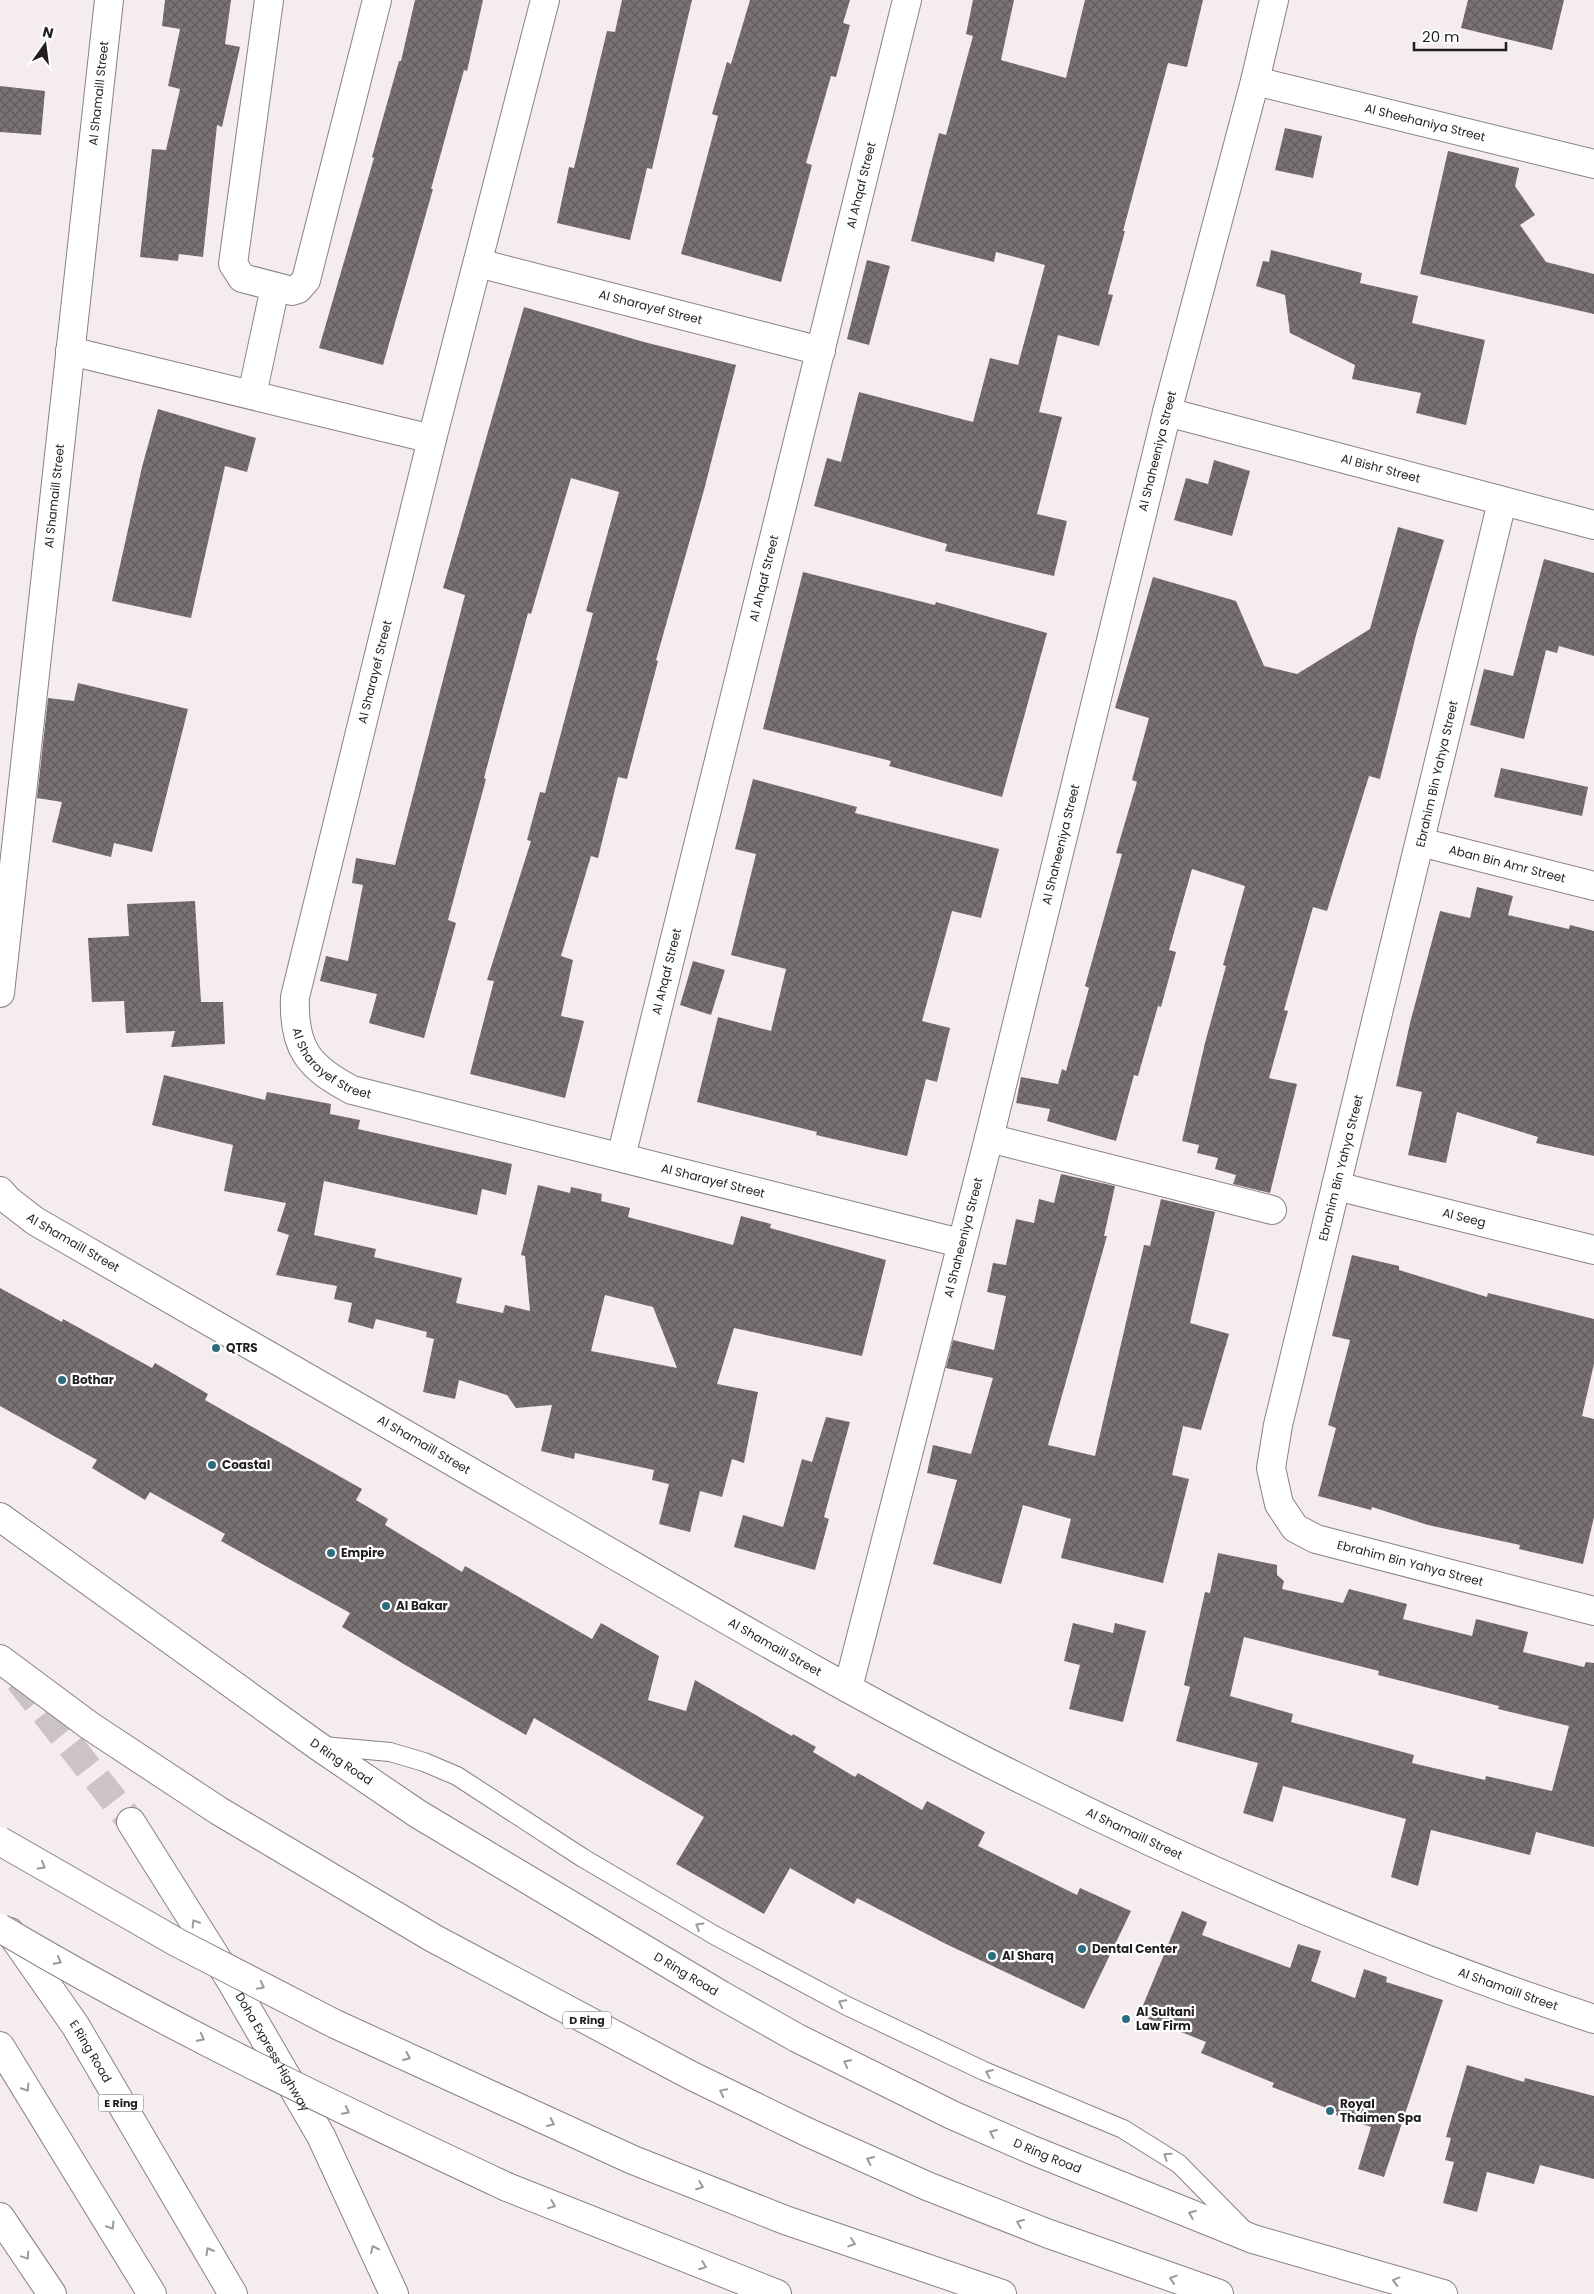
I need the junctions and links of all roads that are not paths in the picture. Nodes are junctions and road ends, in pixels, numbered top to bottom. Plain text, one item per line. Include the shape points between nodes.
1 (109, 0) edge
2 (269, 0) edge
3 (377, 0) edge
4 (546, 0) edge
5 (907, 0) edge
6 (1274, 0) edge
7 (1255, 81) junction
8 (1594, 164) edge
9 (478, 263) junction
10 (274, 287) junction
11 (70, 351) junction
12 (821, 351) junction
13 (252, 395) junction
14 (1167, 412) junction
15 (432, 439) junction
16 (1502, 502) junction
17 (1594, 525) edge
18 (1420, 842) junction
19 (1594, 886) edge
20 (0, 993) edge
21 (989, 1138) junction
22 (621, 1157) junction
23 (1336, 1186) junction
24 (0, 1191) edge
25 (1272, 1210) dead end
26 (960, 1243) junction
27 (1594, 1250) edge
28 (0, 1517) edge
29 (1594, 1611) edge
30 (0, 1659) edge
31 (848, 1688) junction
32 (318, 1746) junction
33 (131, 1822) tunnel mouth
34 (0, 1840) edge
35 (0, 1918) edge
36 (0, 1928) edge
37 (1594, 2019) edge
38 (0, 2046) edge
39 (0, 2217) edge
40 (1252, 2239) junction
41 (52, 2294) edge
42 (152, 2294) edge
43 (233, 2294) edge
44 (394, 2294) edge
45 (777, 2294) edge
46 (1002, 2294) edge
47 (1219, 2294) edge
48 (1444, 2294) edge

1 - 11 main road, Al Shamaill Street
2 - 10 main road via 233,264 242,278
3 - 10 main road via 306,280 292,291
4 - 9 main road, Al Sharayef Street
5 - 12 main road, Al Ahqaf Street
6 - 7 main road, Al Shaheeniya Street
7 - 8 main road, Al Sheehaniya Street
7 - 14 main road, Al Shaheeniya Street
9 - 12 main road, Al Sharayef Street
9 - 15 main road, Al Sharayef Street
10 - 13 main road
11 - 13 main road
11 - 20 main road, Al Shamaill Street
12 - 22 main road, Al Ahqaf Street
13 - 15 main road
14 - 16 main road, Al Bishr Street
14 - 21 main road, Al Shaheeniya Street
15 - 22 main road, Al Sharayef Street via 295,998 294,1021 300,1044 313,1064 352,1090
16 - 17 main road, Al Bishr Street
16 - 18 main road, Ebrahim Bin Yahya Street
18 - 19 main road, Aban Bin Amr Street
18 - 23 main road, Ebrahim Bin Yahya Street
21 - 25 main road
21 - 26 main road, Al Shaheeniya Street
22 - 26 main road, Al Sharayef Street
23 - 27 main road, Al Seeg
23 - 29 main road, Ebrahim Bin Yahya Street via 1278,1424 1271,1468 1279,1504 1295,1528 1316,1539
24 - 31 main road, Al Shamaill Street via 35,1221
26 - 31 main road, Al Shaheeniya Street
28 - 32 main road, D Ring Road
47 -> 30 main road, D Ring via 1049,2234 927,2186 690,2075 433,1938 219,1811 90,1726
31 - 37 main road, Al Shamaill Street via 1007,1772 1149,1841 1405,1950
40 -> 32 main road, D Ring Road via 961,2119 797,2038 426,1819
40 -> 32 lane via 1179,2164 1123,2130 984,2071 830,1997 714,1935 584,1858 457,1776 390,1752
44 -> 33 main road, Doha Express Highway via 321,2136 231,1981
34 -> 46 main road, bridge via 178,1943 335,2024 633,2160 785,2220
43 -> 35 main road, E Ring Road / E Ring via 75,2025
36 -> 45 main road, bridge via 202,2039 507,2187
38 -> 42 main road
39 -> 41 main road
48 -> 40 main road, D Ring Road

